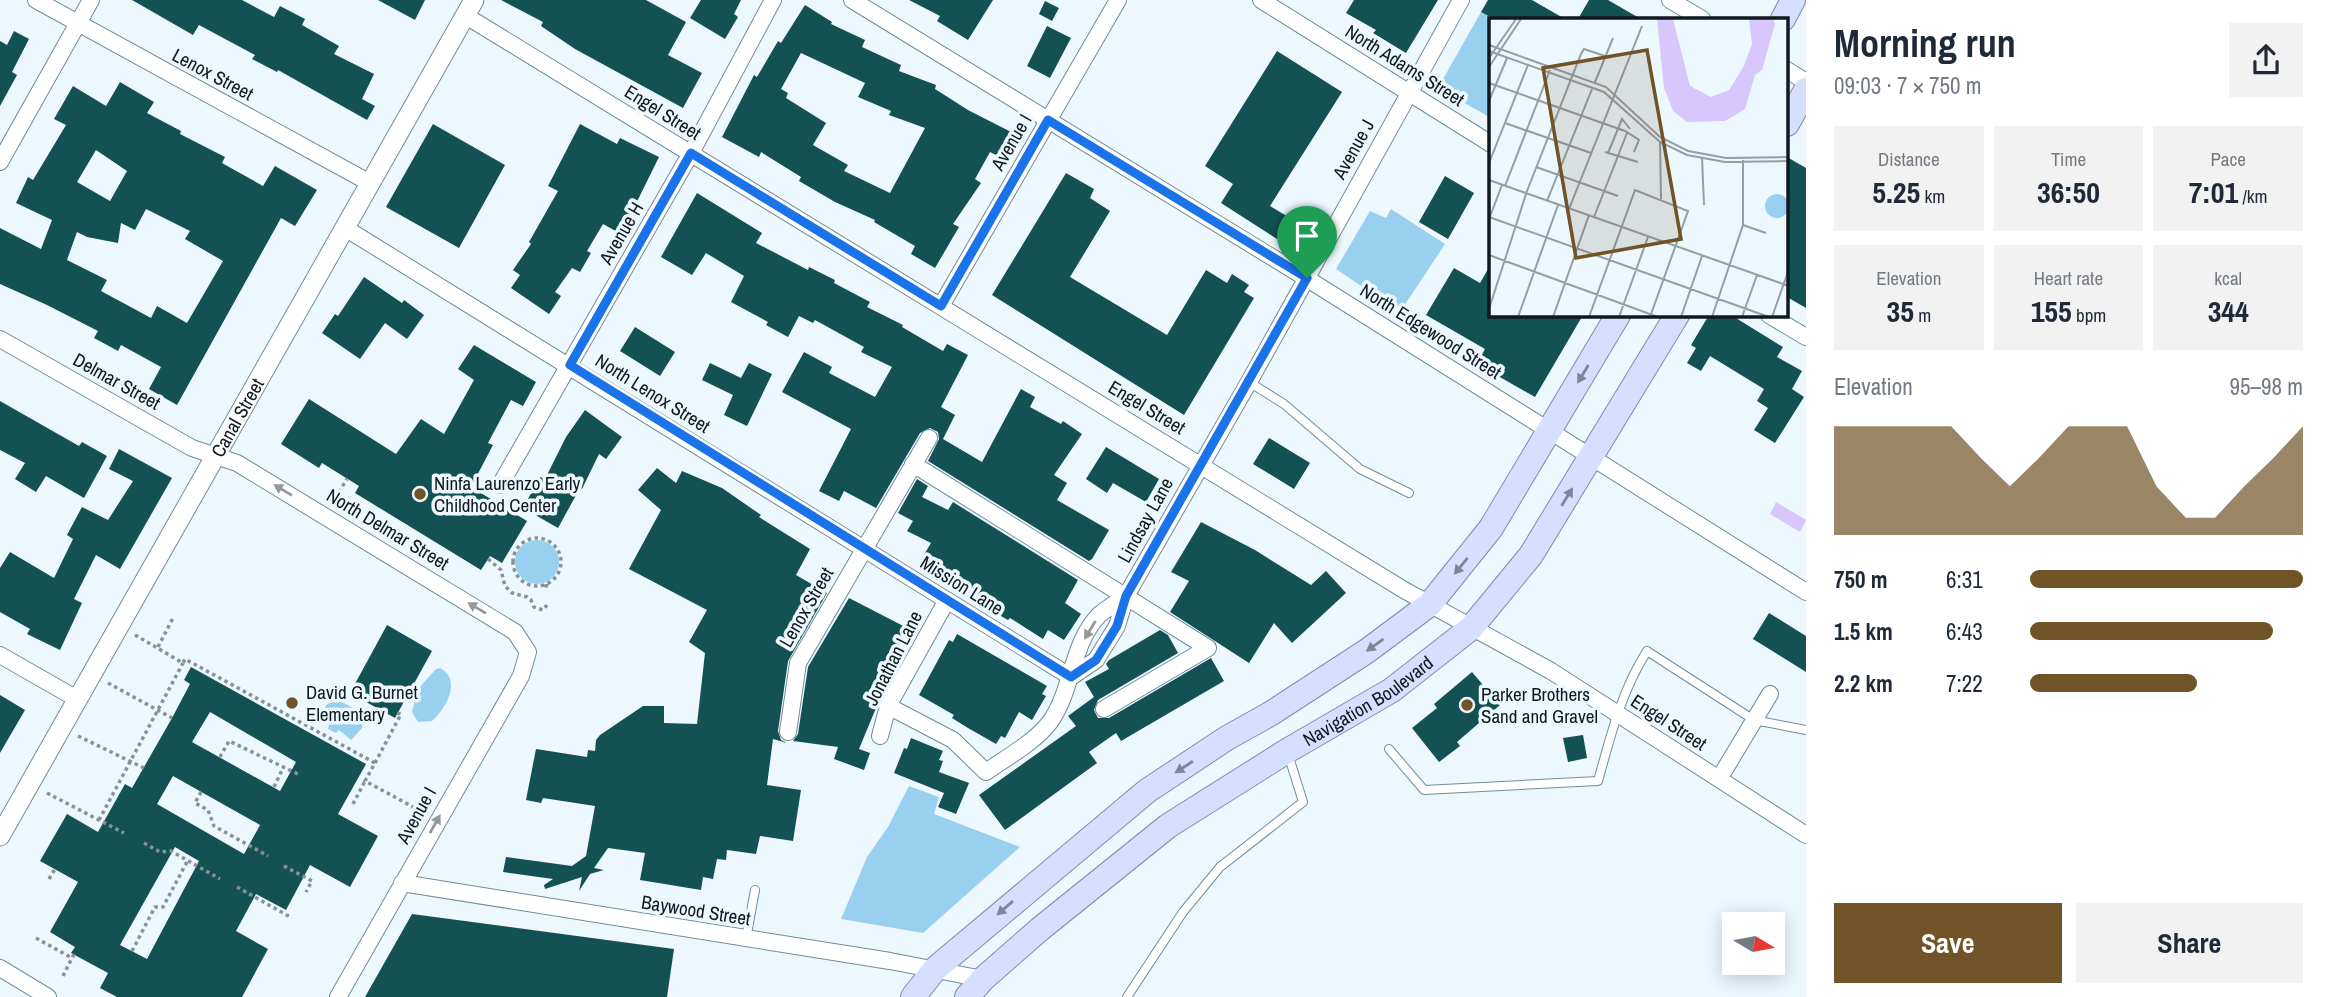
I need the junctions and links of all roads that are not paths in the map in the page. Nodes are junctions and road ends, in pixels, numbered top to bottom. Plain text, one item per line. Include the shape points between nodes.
1 (36, 0) edge
2 (91, 0) edge
3 (774, 0) edge
4 (852, 0) edge
5 (1118, 0) edge
6 (1261, 0) edge
7 (1461, 0) edge
8 (1670, 0) edge
9 (1793, 0) edge
10 (468, 5) edge
11 (1700, 18) edge
12 (1784, 18) edge
13 (77, 24) junction
14 (1788, 72) edge
15 (1806, 82) edge
16 (1806, 90) edge
17 (1408, 93) junction
18 (1048, 120) junction
19 (1788, 122) edge
20 (1489, 143) edge
21 (691, 153) junction
22 (0, 162) edge
23 (370, 183) junction
24 (345, 228) junction
25 (1307, 278) junction
26 (941, 306) junction
27 (1617, 317) edge
28 (1676, 317) edge
29 (1772, 317) edge
30 (1806, 337) edge
31 (0, 339) edge
32 (570, 365) junction
33 (1249, 382) junction
34 (1549, 430) junction
35 (929, 438) dead end
36 (215, 457) junction
37 (1591, 458) junction
38 (913, 464) junction
39 (1200, 464) junction
40 (500, 485) dead end
41 (1409, 493) dead end
42 (831, 528) joint
43 (864, 548) junction
44 (1806, 592) edge
45 (1126, 596) junction
46 (947, 600) junction
47 (1430, 604) junction
48 (1471, 628) junction
49 (528, 652) joint
50 (0, 655) edge
51 (1071, 677) junction
52 (1770, 694) dead end
53 (77, 699) junction
54 (888, 706) junction
55 (1104, 709) dead end
56 (1616, 714) junction
57 (1270, 715) junction
58 (1754, 720) junction
59 (1806, 730) edge
60 (788, 732) dead end
61 (880, 736) dead end
62 (1388, 749) dead end
63 (1287, 751) junction
64 (1719, 779) junction
65 (1806, 835) edge
66 (0, 836) edge
67 (402, 883) junction
68 (755, 890) dead end
69 (746, 939) junction
70 (0, 968) edge
71 (935, 969) junction
72 (975, 988) edge
73 (48, 997) edge
74 (338, 997) edge
75 (912, 997) edge
76 (1127, 997) edge

1 - 13 street, Lenox Street
2 - 13 street
3 - 21 street, Avenue H
4 - 18 street, North Edgewood Street
5 - 18 street, Avenue I
6 - 17 street, North Adams Street
7 - 17 street, Avenue J
8 - 11 street
9 - 12 main road
10 - 21 street, Engel Street
10 - 23 street, Canal Street
13 - 22 street
13 - 23 street, Lenox Street
14 - 15 street
16 - 19 main road
17 - 20 street, North Adams Street
17 - 25 street, Avenue J
18 - 25 street, North Edgewood Street
18 - 26 street, Avenue I
21 - 26 street, Engel Street
21 - 32 street, Avenue H
23 - 24 street, Canal Street
24 - 32 street, North Lenox Street
24 - 36 street, Canal Street
25 - 33 street, Avenue J
25 - 34 street, North Edgewood Street
26 - 39 street, Engel Street
27 -> 34 main road
28 - 37 main road, Navigation Boulevard
29 - 30 street
31 - 36 street, Delmar Street
32 - 40 street, Avenue H
32 - 42 street, North Lenox Street
33 - 39 street, Avenue J
33 - 41 lane via 1284,404 1360,469
34 - 37 street, North Edgewood Street
34 -> 47 main road via 1491,528
35 - 38 street
49 -> 36 street, North Delmar Street via 515,632 237,463
36 - 53 street, Canal Street
37 - 44 street, North Edgewood Street
48 -> 37 main road, Navigation Boulevard via 1531,555
38 - 43 street
38 - 45 street
39 - 45 street, Lindsay Lane
39 - 47 street, Engel Street
42 - 43 street, Mission Lane
43 - 46 street, Mission Lane
43 - 60 street, Lenox Street via 798,663
45 - 51 street, Lindsay Lane via 1099,615 1077,651
45 - 55 street via 1208,648
46 - 51 street, Mission Lane
46 - 54 street, Jonathan Lane
47 - 48 street, Engel Street
47 -> 57 main road
48 - 56 street, Engel Street via 1551,671
48 - 63 main road, Navigation Boulevard via 1392,690
67 -> 49 street, Avenue I via 521,676
50 - 53 street
51 - 54 street, Lindsay Lane via 1050,722 986,772 953,740
52 - 58 street
53 - 66 street, Canal Street
54 - 61 street, Jonathan Lane
56 - 58 lane via 1647,652
56 - 62 lane via 1598,780 1424,790
56 - 64 street, Engel Street
57 - 63 main road
57 -> 71 main road via 1147,790
58 - 59 lane
58 - 64 street
63 - 72 main road, Navigation Boulevard via 1168,826
63 - 76 lane via 1303,802 1220,867 1183,912
64 - 65 street, Engel Street
67 - 69 street, Baywood Street
67 - 74 street, Avenue I
68 - 69 lane
69 - 71 street, Baywood Street
70 - 73 street
71 - 72 street, Baywood Street
71 - 75 main road

